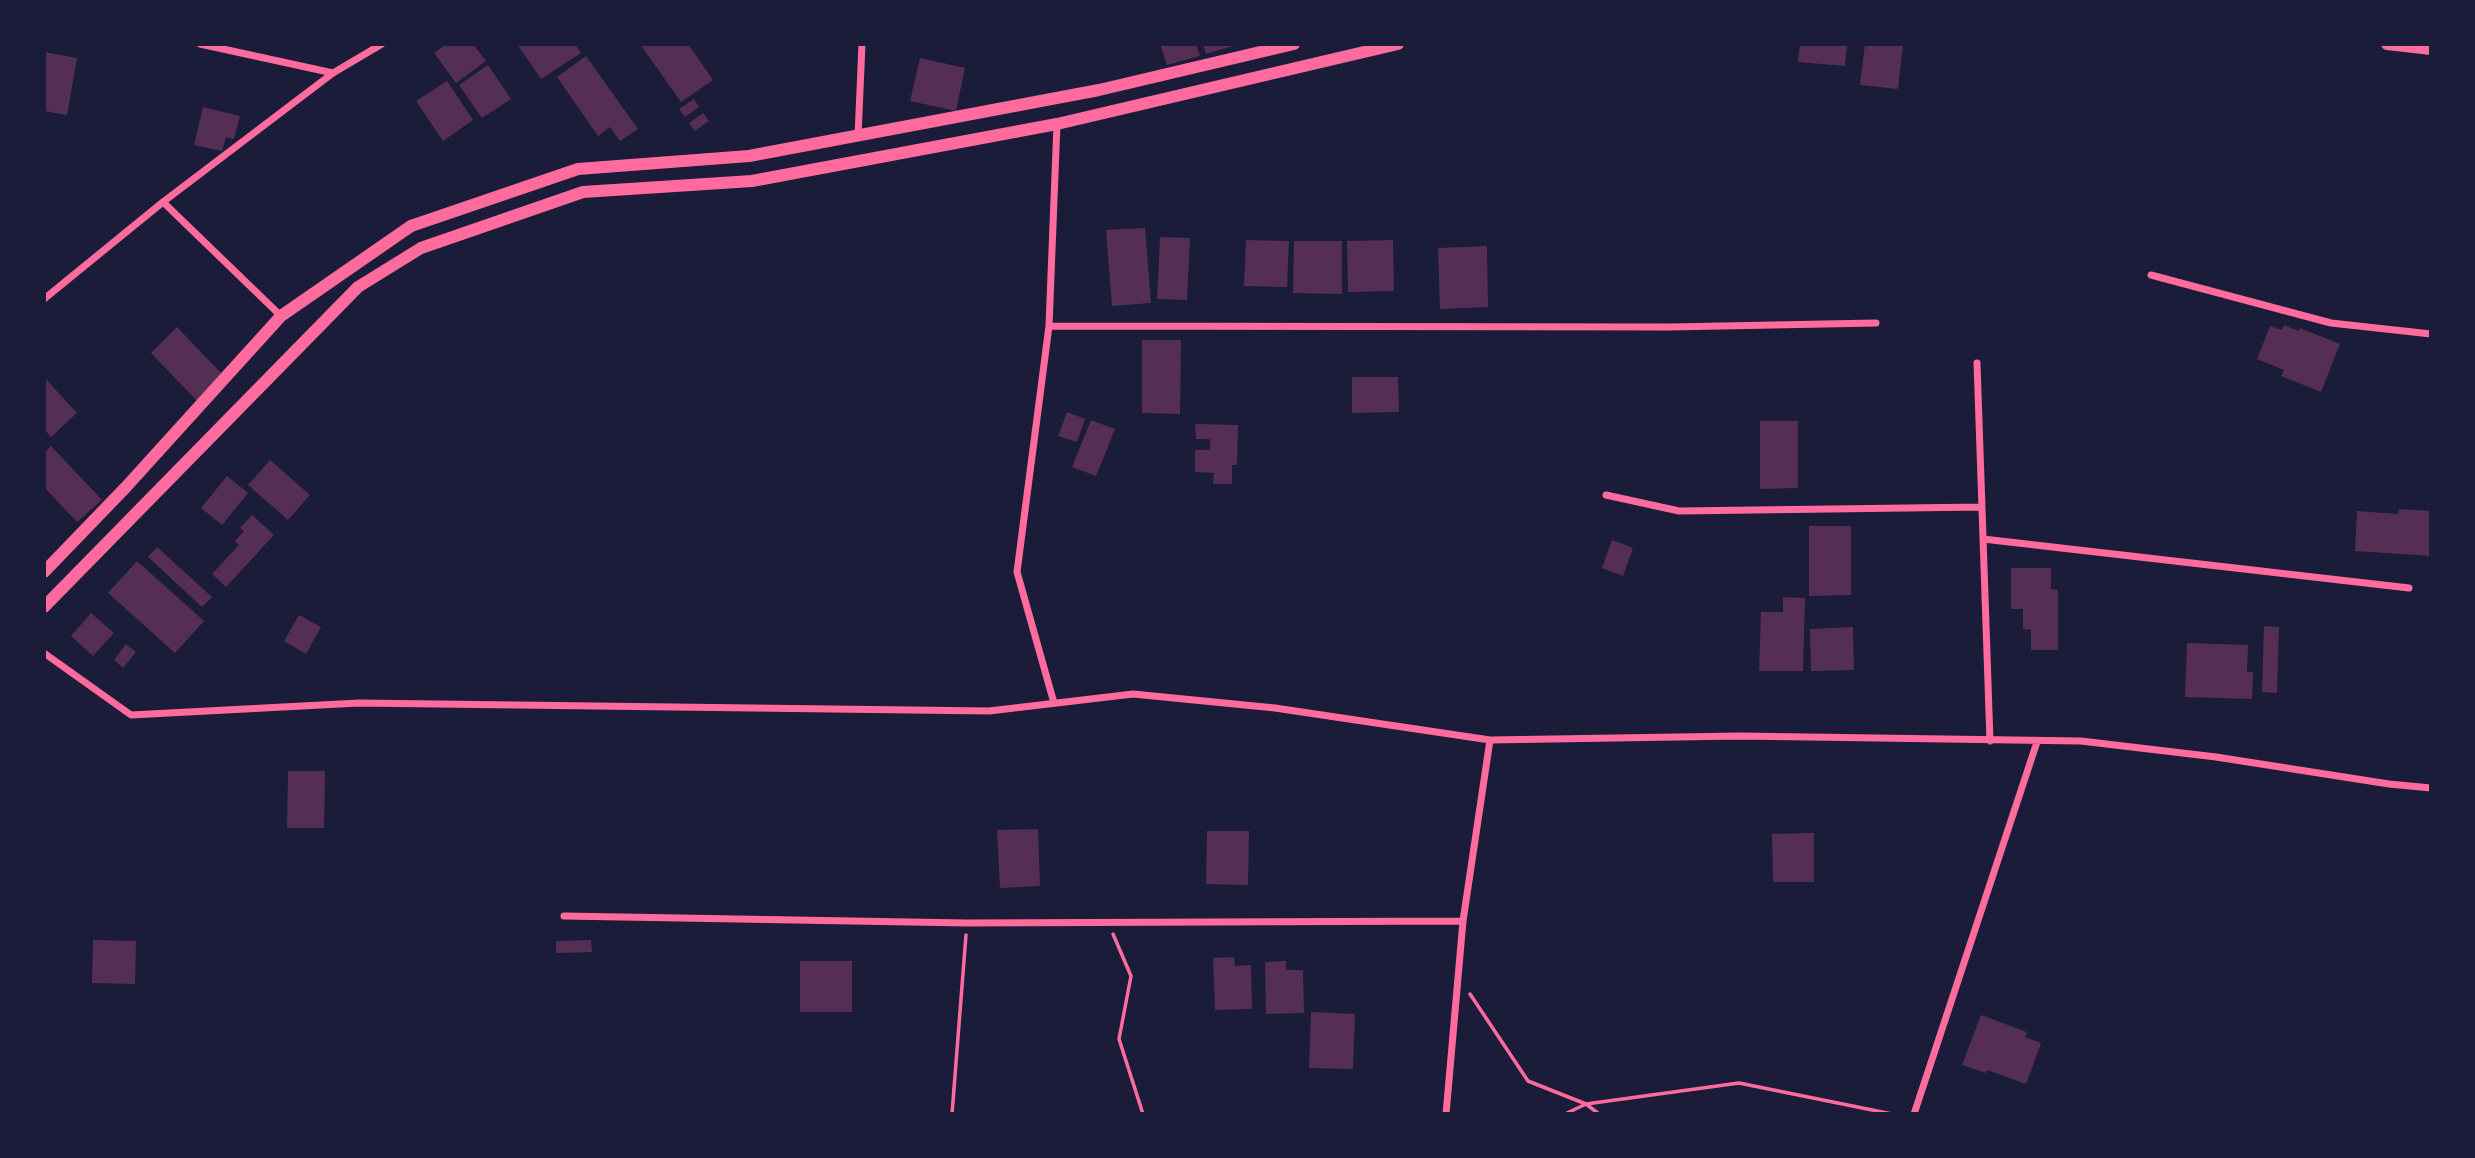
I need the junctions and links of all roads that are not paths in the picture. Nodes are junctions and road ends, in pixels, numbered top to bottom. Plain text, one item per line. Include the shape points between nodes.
1 (200, 44) edge
2 (382, 44) edge
3 (862, 44) edge
4 (1294, 44) edge
5 (1398, 44) edge
6 (2388, 44) edge
7 (2431, 49) edge
8 (333, 73) junction
9 (1057, 124) junction
10 (858, 136) junction
11 (163, 202) junction
12 (2151, 275) dead end
13 (44, 299) edge
14 (281, 316) junction
15 (1876, 323) dead end
16 (1049, 326) junction
17 (2431, 334) edge
18 (1977, 363) dead end
19 (1606, 495) dead end
20 (1982, 507) junction
21 (1983, 539) junction
22 (44, 572) edge
23 (2409, 587) dead end
24 (44, 607) edge
25 (44, 653) edge
26 (1054, 704) junction
27 (1490, 740) junction
28 (1990, 741) junction
29 (2037, 742) junction
30 (2431, 788) edge
31 (564, 916) dead end
32 (1463, 921) junction
33 (1446, 1114) edge
34 (1914, 1114) edge

1 - 8 street
2 - 8 street
3 - 10 street
4 - 10 street via 1099,90
5 - 9 street
6 - 7 street
8 - 11 street
9 - 16 street
9 - 24 street via 752,181 583,192 421,248 358,287
10 - 14 street via 749,156 578,169 411,226
11 - 13 street
11 - 14 street
12 - 17 street via 2331,323
14 - 22 street
15 - 16 street
16 - 26 street via 1017,572
18 - 20 street
19 - 20 street via 1679,511
20 - 21 street
21 - 23 street
21 - 28 street
25 - 26 street via 131,715 359,703 989,711
26 - 27 street via 1133,694 1275,708
27 - 28 street via 1741,736
27 - 32 street
28 - 29 street
29 - 30 street via 2081,741
29 - 34 street
31 - 32 street via 967,923
32 - 33 street

